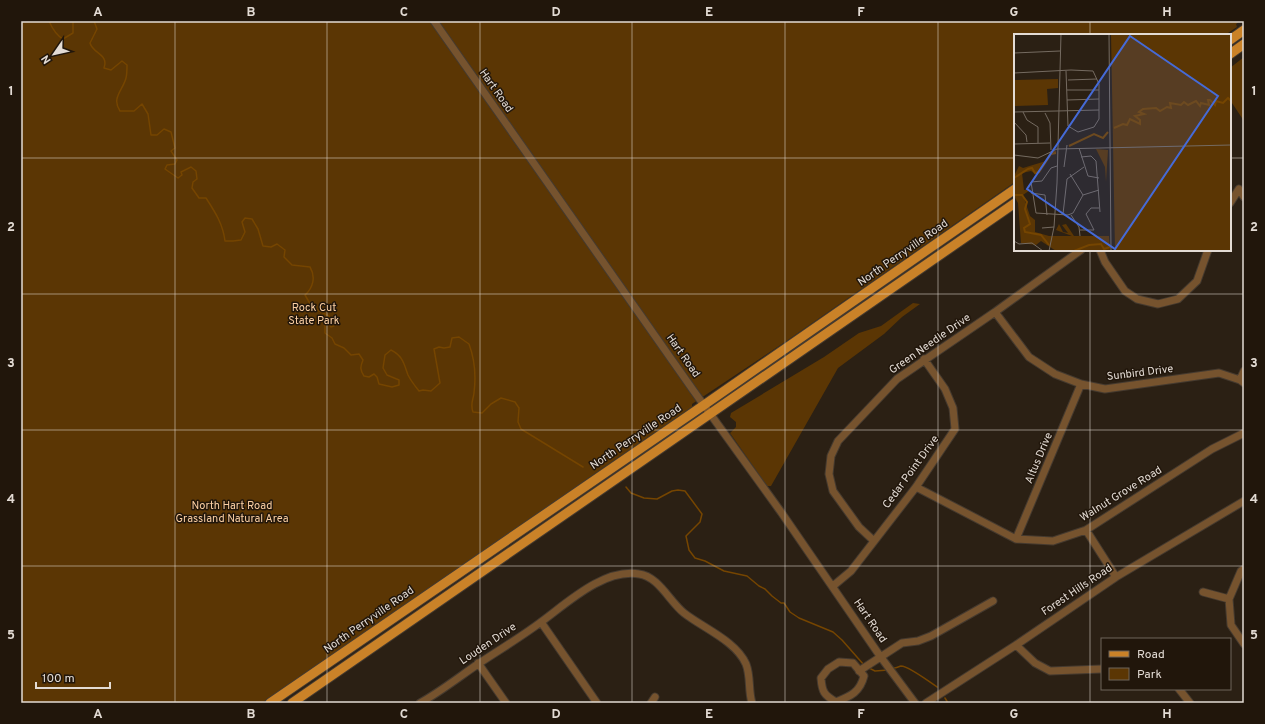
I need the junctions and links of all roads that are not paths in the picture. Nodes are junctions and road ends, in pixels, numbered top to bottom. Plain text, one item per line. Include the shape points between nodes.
1 (434, 21) edge
2 (1243, 31) edge
3 (1231, 39) edge
4 (1244, 44) edge
5 (1231, 53) edge
6 (1014, 190) edge
7 (1244, 197) edge
8 (1231, 201) edge
9 (1014, 205) edge
10 (1080, 251) edge
11 (1100, 251) edge
12 (1208, 251) edge
13 (994, 312) junction
14 (924, 359) junction
15 (1244, 371) edge
16 (1242, 382) edge
17 (1081, 384) junction
18 (704, 405) junction
19 (710, 414) junction
20 (1244, 433) edge
21 (916, 487) junction
22 (1244, 501) edge
23 (1086, 530) junction
24 (1016, 539) junction
25 (874, 541) junction
26 (1244, 569) edge
27 (1116, 577) junction
28 (833, 586) junction
29 (1203, 592) dead end
30 (1229, 599) junction
31 (993, 601) dead end
32 (541, 622) junction
33 (1244, 644) edge
34 (1016, 645) junction
35 (880, 656) junction
36 (478, 663) junction
37 (1101, 669) edge
38 (859, 671) junction
39 (1180, 690) edge
40 (655, 697) dead end
41 (423, 702) edge
42 (270, 703) edge
43 (292, 703) edge
44 (506, 703) edge
45 (597, 703) edge
46 (651, 703) edge
47 (752, 703) edge
48 (915, 703) edge
49 (926, 703) edge
50 (1190, 703) edge

1 - 18 street, Hart Road
2 - 3 main road
4 - 5 main road
6 - 18 main road, North Perryville Road
7 - 8 street via 1239,189
9 - 19 main road, North Perryville Road
10 - 13 street, Green Needle Drive
11 - 12 street via 1125,291 1137,299 1158,304 1178,299 1197,281
13 - 14 street, Green Needle Drive
13 - 17 street, Sunbird Drive via 1029,357 1055,374
14 - 21 street, Cedar Point Drive via 945,389 953,408 955,429
14 - 25 street, Green Needle Drive via 897,379 838,441 830,456 829,474 833,491 859,527
15 - 16 street
16 - 17 street, Sunbird Drive via 1219,373 1106,389
17 - 24 street, Altus Drive
18 - 19 street, Hart Road
18 - 42 main road, North Perryville Road
19 - 28 street, Hart Road
19 - 43 main road, North Perryville Road
20 - 23 street, Walnut Grove Road via 1212,449
21 - 24 street, Walnut Grove Road
21 - 25 street, Cedar Point Drive
22 - 27 street, Forest Hills Road
23 - 24 street, Walnut Grove Road via 1053,541
23 - 27 street
25 - 28 street, Cedar Point Drive via 851,571
26 - 30 street
27 - 34 street, Forest Hills Road
28 - 35 street, Hart Road
29 - 30 street
30 - 33 street via 1231,625
31 - 35 street via 931,636 902,643
32 - 36 street, Louden Drive
32 - 45 street
32 - 47 street, Louden Drive via 567,602 608,578 622,574 640,574 653,580 677,608 724,639 742,656 749,677
34 - 37 street via 1035,663 1050,671
34 - 49 street, Forest Hills Road
35 - 38 street
35 - 48 street, Hart Road
36 - 41 street, Louden Drive
36 - 44 street
38 - 38 street via 864,676 862,686 849,697 836,702 825,696 821,678 828,669 839,662 853,663
39 - 50 street
40 - 46 street

